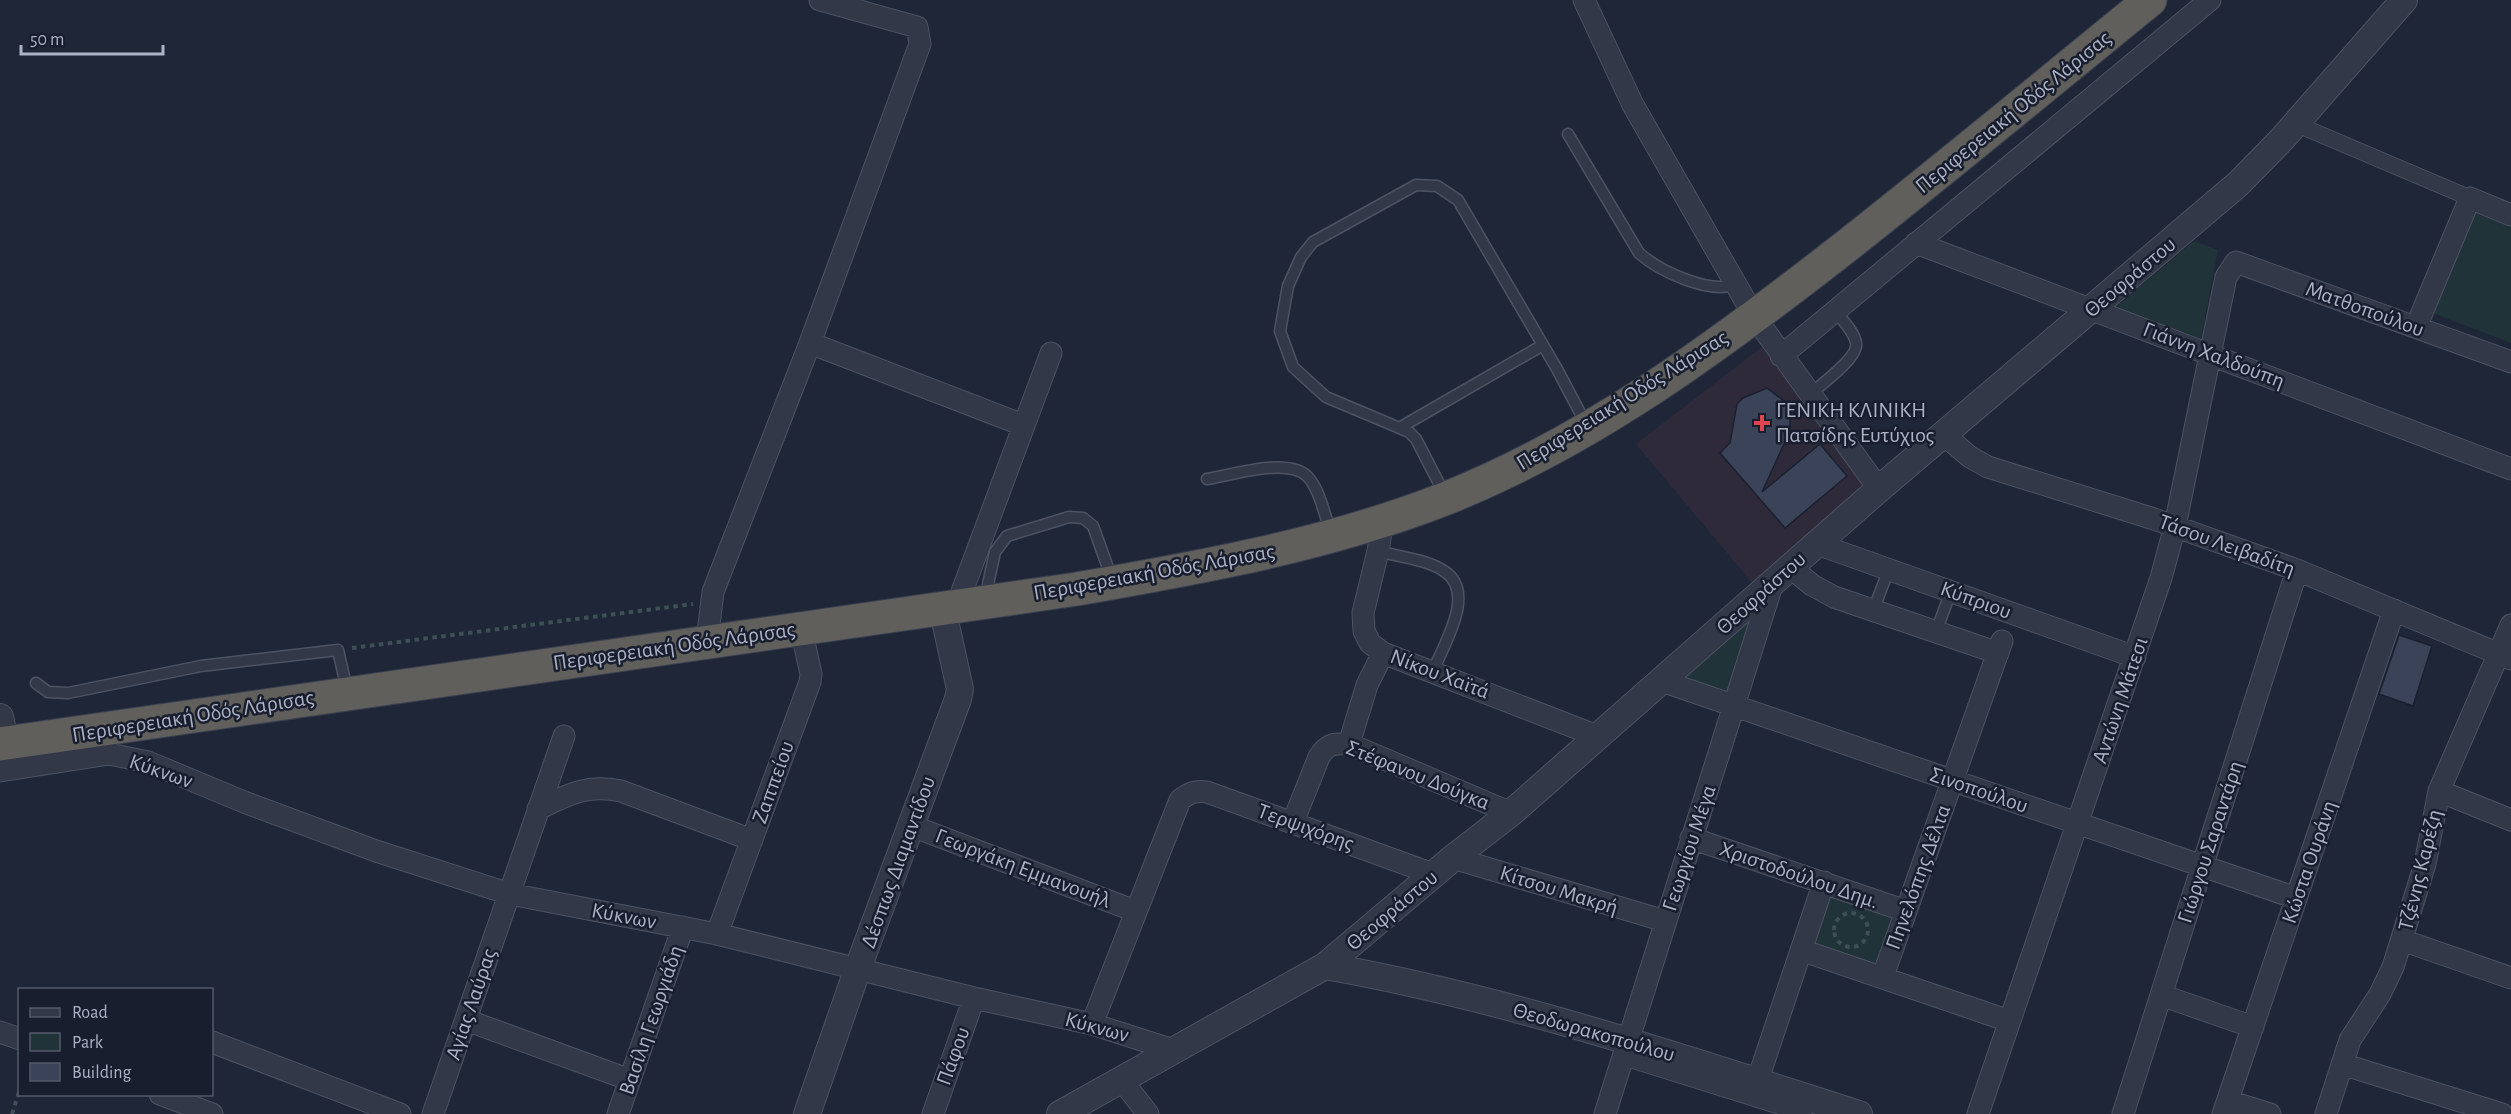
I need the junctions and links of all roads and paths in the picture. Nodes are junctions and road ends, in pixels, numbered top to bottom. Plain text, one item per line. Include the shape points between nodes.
1 (820, 0) edge
2 (1584, 0) edge
3 (2150, 0) edge
4 (2210, 0) edge
5 (2404, 0) edge
6 (2296, 124) junction
7 (1568, 134) dead end
8 (2470, 198) junction
9 (2511, 215) edge
10 (1916, 243) junction
11 (2226, 277) joint
12 (1736, 284) junction
13 (2092, 309) junction
14 (1835, 311) junction
15 (1754, 316) junction
16 (2416, 327) junction
17 (810, 343) junction
18 (1543, 345) junction
19 (1051, 352) dead end
20 (2210, 353) junction
21 (1781, 356) junction
22 (2511, 362) edge
23 (1809, 395) junction
24 (1023, 425) junction
25 (1401, 427) junction
26 (1588, 427) junction
27 (1944, 435) junction
28 (2511, 469) edge
29 (1207, 479) dead end
30 (1879, 489) junction
31 (1446, 498) junction
32 (1383, 520) junction
33 (2175, 526) junction
34 (1332, 535) junction
35 (1817, 544) junction
36 (1378, 551) junction
37 (1889, 569) junction
38 (2297, 570) junction
39 (1782, 575) junction
40 (1114, 582) junction
41 (1951, 591) junction
42 (711, 602) junction
43 (961, 605) junction
44 (2394, 610) junction
45 (1873, 611) junction
46 (2511, 625) edge
47 (801, 628) junction
48 (1936, 632) junction
49 (707, 641) junction
50 (338, 650) junction
51 (1383, 653) junction
52 (2505, 656) edge
53 (2135, 657) junction
54 (1433, 671) junction
55 (1662, 681) junction
56 (36, 683) dead end
57 (348, 692) junction
58 (1735, 706) junction
59 (564, 736) dead end
60 (1597, 736) junction
61 (106, 742) junction
62 (2, 744) edge
63 (1349, 744) junction
64 (1953, 781) junction
65 (2439, 791) junction
66 (538, 809) junction
67 (1511, 813) junction
68 (2511, 820) edge
69 (1293, 822) junction
70 (2078, 824) junction
71 (912, 826) junction
72 (1691, 838) junction
73 (752, 840) junction
74 (1443, 866) junction
75 (2203, 866) junction
76 (1824, 882) junction
77 (510, 894) junction
78 (2296, 898) junction
79 (1135, 911) junction
80 (1906, 911) junction
81 (1665, 921) junction
82 (682, 927) junction
83 (717, 934) junction
84 (2402, 940) junction
85 (1861, 945) joint
86 (1801, 950) junction
87 (1325, 966) junction
88 (858, 968) junction
89 (1883, 976) junction
90 (2511, 978) edge
91 (2161, 995) junction
92 (974, 998) junction
93 (466, 1020) junction
94 (2009, 1022) junction
95 (1092, 1024) junction
96 (2253, 1027) junction
97 (0, 1032) edge
98 (18, 1038) edge
99 (213, 1042) edge
100 (1625, 1049) junction
101 (1173, 1050) junction
102 (2342, 1064) junction
103 (1121, 1079) junction
104 (630, 1080) junction
105 (1757, 1082) junction
106 (18, 1095) edge
107 (166, 1096) edge
108 (2225, 1107) edge
109 (2475, 1110) edge
110 (12, 1114) edge
111 (212, 1114) edge
112 (400, 1114) edge
113 (433, 1114) edge
114 (618, 1114) edge
115 (807, 1114) edge
116 (933, 1114) edge
117 (1060, 1114) edge
118 (1148, 1114) edge
119 (1605, 1114) edge
120 (1804, 1114) edge
121 (1859, 1114) edge
122 (1978, 1114) edge
123 (2123, 1114) edge
124 (2270, 1114) edge
125 (2326, 1114) edge
126 (2502, 1114) edge

1 - 17 street via 916,27 920,44
2 - 12 street via 1629,97
3 - 15 highway, Περιφερειακή Οδός Λάρισας
4 - 10 street
5 - 6 street, Θεοφράστου
6 - 8 street
6 - 13 street, Θεοφράστου via 2238,184
7 - 12 lane via 1639,253 1666,272 1722,289
8 - 9 street
8 - 16 street
10 - 13 street, Γιάννη Χαλδούπη
10 - 14 street
11 - 16 street, Ματθοπούλου via 2236,262
11 - 20 street, Αντώνη Μάτεσι
12 - 15 street
13 - 20 street, Γιάννη Χαλδούπη
13 - 27 street, Θεοφράστου
14 - 21 street
14 - 23 lane via 1857,345 1853,356
15 - 21 street
15 - 26 highway, Περιφερειακή Οδός Λάρισας
16 - 22 street, Ματθοπούλου
17 - 24 street
17 - 42 street
18 - 25 lane
18 - 25 lane via 1458,201 1437,186 1416,185 1313,242 1301,257 1288,286 1280,331 1293,367 1326,397
18 - 26 lane
19 - 24 street
20 - 28 street, Γιάννη Χαλδούπη
20 - 33 street, Αντώνη Μάτεσι
21 - 23 street
23 - 30 street
24 - 43 street
25 - 31 lane via 1416,439
26 - 31 highway, Περιφερειακή Οδός Λάρισας via 1512,469
27 - 30 street, Θεοφράστου
27 - 33 street, Τάσου Λειβαδίτη via 1988,467
29 - 34 lane via 1277,466 1299,471 1313,485
30 - 35 street, Θεοφράστου
31 - 32 highway, Περιφερειακή Οδός Λάρισας
32 - 34 highway, Περιφερειακή Οδός Λάρισας
32 - 36 street, Νίκου Χαϊτά
33 - 38 street, Τάσου Λειβαδίτη
33 - 53 street, Αντώνη Μάτεσι
34 - 40 highway, Περιφερειακή Οδός Λάρισας via 1241,559
35 - 37 street, Κύπριου
35 - 39 street, Θεοφράστου
36 - 51 street, Νίκου Χαϊτά via 1363,613 1364,631 1370,643
36 - 54 lane via 1427,564 1455,580 1459,608
37 - 41 street, Κύπριου
37 - 45 lane
38 - 44 street, Τάσου Λειβαδίτη
38 - 75 street, Γιώργου Σαραντάρη
39 - 45 street
39 - 55 street, Θεοφράστου
39 - 58 street, Γεωργίου Μέγα
40 - 43 highway, Περιφερειακή Οδός Λάρισας
40 - 43 lane via 1093,526 1083,518 1069,518 1007,536
41 - 48 lane
41 - 53 street, Κύπριου
42 - 49 street
42 - 50 path
43 - 47 highway, Περιφερειακή Οδός Λάρισας
43 - 71 street, Δέσπως Διαμαντίδου via 958,699
44 - 52 street, Τάσου Λειβαδίτη
44 - 78 street, Κώστα Ουράνη
45 - 48 street
46 - 52 street, Τζένης Καρέζη
47 - 49 highway, Περιφερειακή Οδός Λάρισας
47 - 73 street, Ζαππείου via 810,682
48 - 64 street, Πηνελόπης Δέλτα via 2000,647
49 - 57 highway, Περιφερειακή Οδός Λάρισας
50 - 56 lane via 201,666 68,693 48,692
50 - 57 lane
51 - 54 street, Νίκου Χαϊτά
51 - 63 street via 1367,685
52 - 65 street, Τζένης Καρέζη
53 - 70 street, Αντώνη Μάτεσι
54 - 60 street, Νίκου Χαϊτά
55 - 58 street, Σινοπούλου
55 - 60 street, Θεοφράστου
57 - 61 highway, Περιφερειακή Οδός Λάρισας
58 - 64 street, Σινοπούλου
58 - 72 street, Γεωργίου Μέγα
59 - 66 street, Αγίας Λαύρας
60 - 67 street, Θεοφράστου
61 - 62 highway, Περιφερειακή Οδός Λάρισας
61 - 77 street, Κύκνων via 244,802 376,851
63 - 67 street, Στέφανου Δούγκα
63 - 69 street, Στέφανου Δούγκα via 1334,743 1324,748
64 - 70 street, Σινοπούλου
64 - 80 street, Πηνελόπης Δέλτα
65 - 68 street
65 - 84 street, Τζένης Καρέζη via 2425,864
66 - 73 street via 583,790 602,788 621,791
66 - 77 street, Αγίας Λαύρας
67 - 74 street, Θεοφράστου
69 - 74 street, Τερψιχόρης
69 - 79 street, Τερψιχόρης via 1207,792 1188,794 1180,800
70 - 75 street, Σινοπούλου
70 - 94 street, Αντώνη Μάτεσι
71 - 79 street, Γεωργάκη Εμμανουήλ
71 - 88 street, Δέσπως Διαμαντίδου
72 - 76 street, Χριστοδούλου Δημ.
72 - 81 street, Γεωργίου Μέγα
73 - 83 street, Ζαππείου
74 - 81 street, Κίτσου Μακρή
74 - 87 street, Θεοφράστου
75 - 78 street, Σινοπούλου
75 - 91 street, Γιώργου Σαραντάρη
76 - 80 street, Χριστοδούλου Δημ.
76 - 86 street
77 - 82 street, Κύκνων
77 - 93 street, Αγίας Λαύρας
78 - 96 street, Κώστα Ουράνη
79 - 95 street
80 - 89 street, Πηνελόπης Δέλτα
81 - 100 street, Γεωργίου Μέγα
82 - 83 street, Κύκνων
82 - 104 street, Βασίλη Γεωργιάδη
83 - 88 street, Κύκνων
84 - 90 street
84 - 102 street, Τζένης Καρέζη via 2388,979 2350,1040
85 - 85 path via 1850,948 1840,944 1834,935 1838,917 1854,912 1862,916 1869,930
86 - 89 street
86 - 105 street
87 - 100 street, Θεοδωρακοπούλου via 1466,995
87 - 101 street, Θεοφράστου
88 - 92 street, Κύκνων
88 - 115 street, Δέσπως Διαμαντίδου
89 - 94 street
91 - 96 street
91 - 123 street, Γιώργου Σαραντάρη
92 - 95 street, Κύκνων
92 - 116 street, Πάφου
93 - 104 street
93 - 113 street, Αγίας Λαύρας
94 - 122 street, Αντώνη Μάτεσι
95 - 101 street, Κύκνων
96 - 108 street, Κώστα Ουράνη
97 - 98 street
99 - 112 street
100 - 105 street, Θεοδωρακοπούλου
100 - 119 street, Γεωργίου Μέγα
100 - 120 street
101 - 103 street, Θεοφράστου
102 - 109 street
102 - 125 street, Τζένης Καρέζη
103 - 117 street, Θεοφράστου
103 - 118 street
104 - 114 street, Βασίλη Γεωργιάδη
105 - 121 street, Θεοδωρακοπούλου
106 - 110 path
107 - 111 street
108 - 124 street
109 - 126 street

